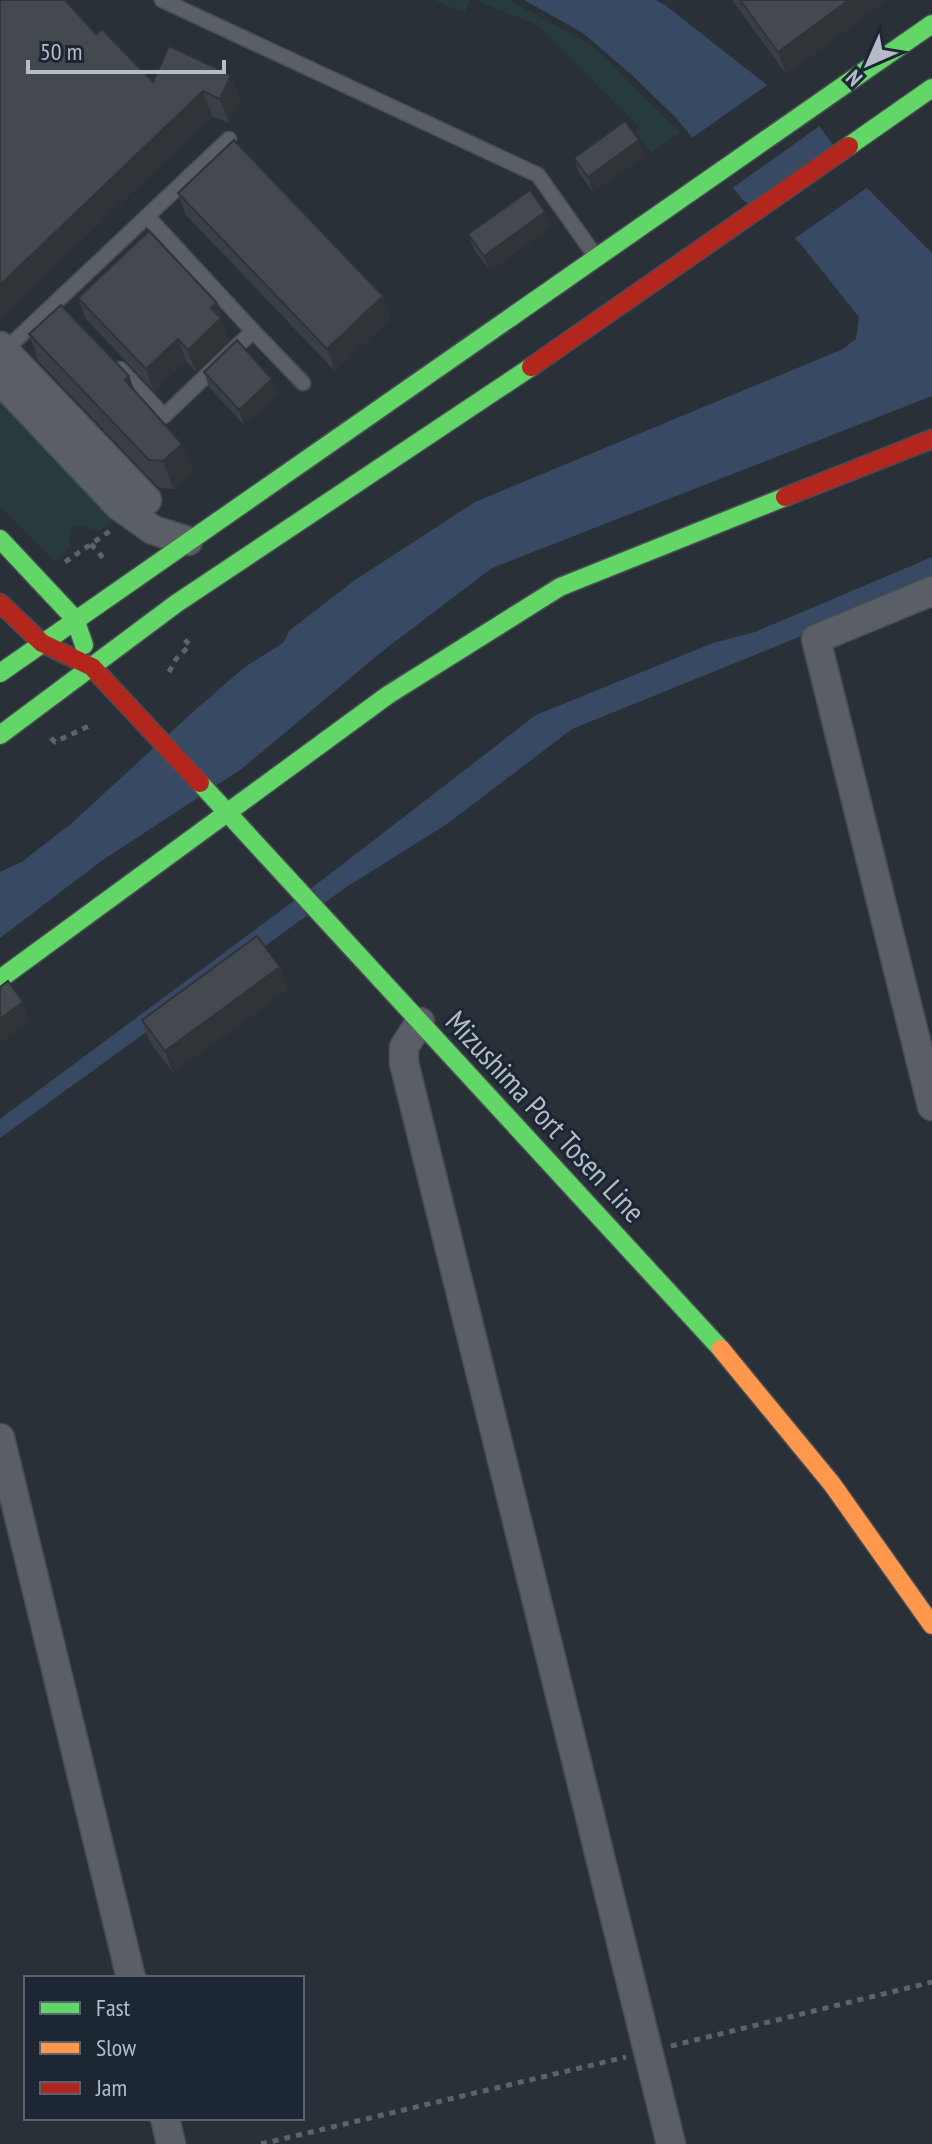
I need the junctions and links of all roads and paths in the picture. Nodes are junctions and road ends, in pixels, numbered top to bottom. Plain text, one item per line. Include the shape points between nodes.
1 (162, 0) edge
2 (932, 24) edge
3 (932, 88) edge
4 (229, 139) dead end
5 (147, 216) junction
6 (596, 257) junction
7 (253, 331) junction
8 (2, 351) edge
9 (110, 359) edge
10 (0, 380) edge
11 (303, 383) dead end
12 (932, 439) edge
13 (147, 500) dead end
14 (121, 523) dead end
15 (0, 539) edge
16 (188, 541) junction
17 (91, 544) junction
18 (105, 560) dead end
19 (65, 562) dead end
20 (932, 591) edge
21 (0, 603) edge
22 (75, 619) junction
23 (182, 637) dead end
24 (42, 643) junction
25 (92, 667) junction
26 (169, 672) dead end
27 (0, 673) edge
28 (89, 726) dead end
29 (44, 732) dead end
30 (0, 735) edge
31 (224, 813) junction
32 (0, 979) edge
33 (420, 1022) junction
34 (932, 1106) edge
35 (0, 1438) edge
36 (932, 1625) edge
37 (131, 1976) edge
38 (932, 1982) edge
39 (648, 2052) junction
40 (165, 2120) edge
41 (171, 2144) edge
42 (261, 2144) edge
43 (671, 2144) edge

1 - 6 lane via 538,175
2 - 6 street
3 - 25 street via 427,440 303,516
4 - 5 lane
5 - 7 lane
5 - 8 lane via 61,308
6 - 16 street
7 - 9 lane via 164,416
7 - 11 lane
8 - 13 street
10 - 16 street via 119,506 153,530
12 - 31 street via 560,587 388,695
14 - 17 path
15 - 22 street, Mizushima Port Tosen Line
16 - 22 street
17 - 18 path
17 - 19 path
20 - 34 street via 816,639
21 - 24 street, Mizushima Port Tosen Line
22 - 24 street
22 - 25 street, Mizushima Port Tosen Line
23 - 26 path via 190,645
24 - 25 street, Mizushima Port Tosen Line
24 - 27 street
25 - 30 street
25 - 31 street, Mizushima Port Tosen Line
28 - 29 path via 55,742
31 - 32 street
31 - 33 street, Mizushima Port Tosen Line
33 - 36 street, Mizushima Port Tosen Line via 765,1399
33 - 39 street via 404,1047 404,1063
35 - 37 street
38 - 39 path
39 - 42 path
39 - 43 street
40 - 41 street

